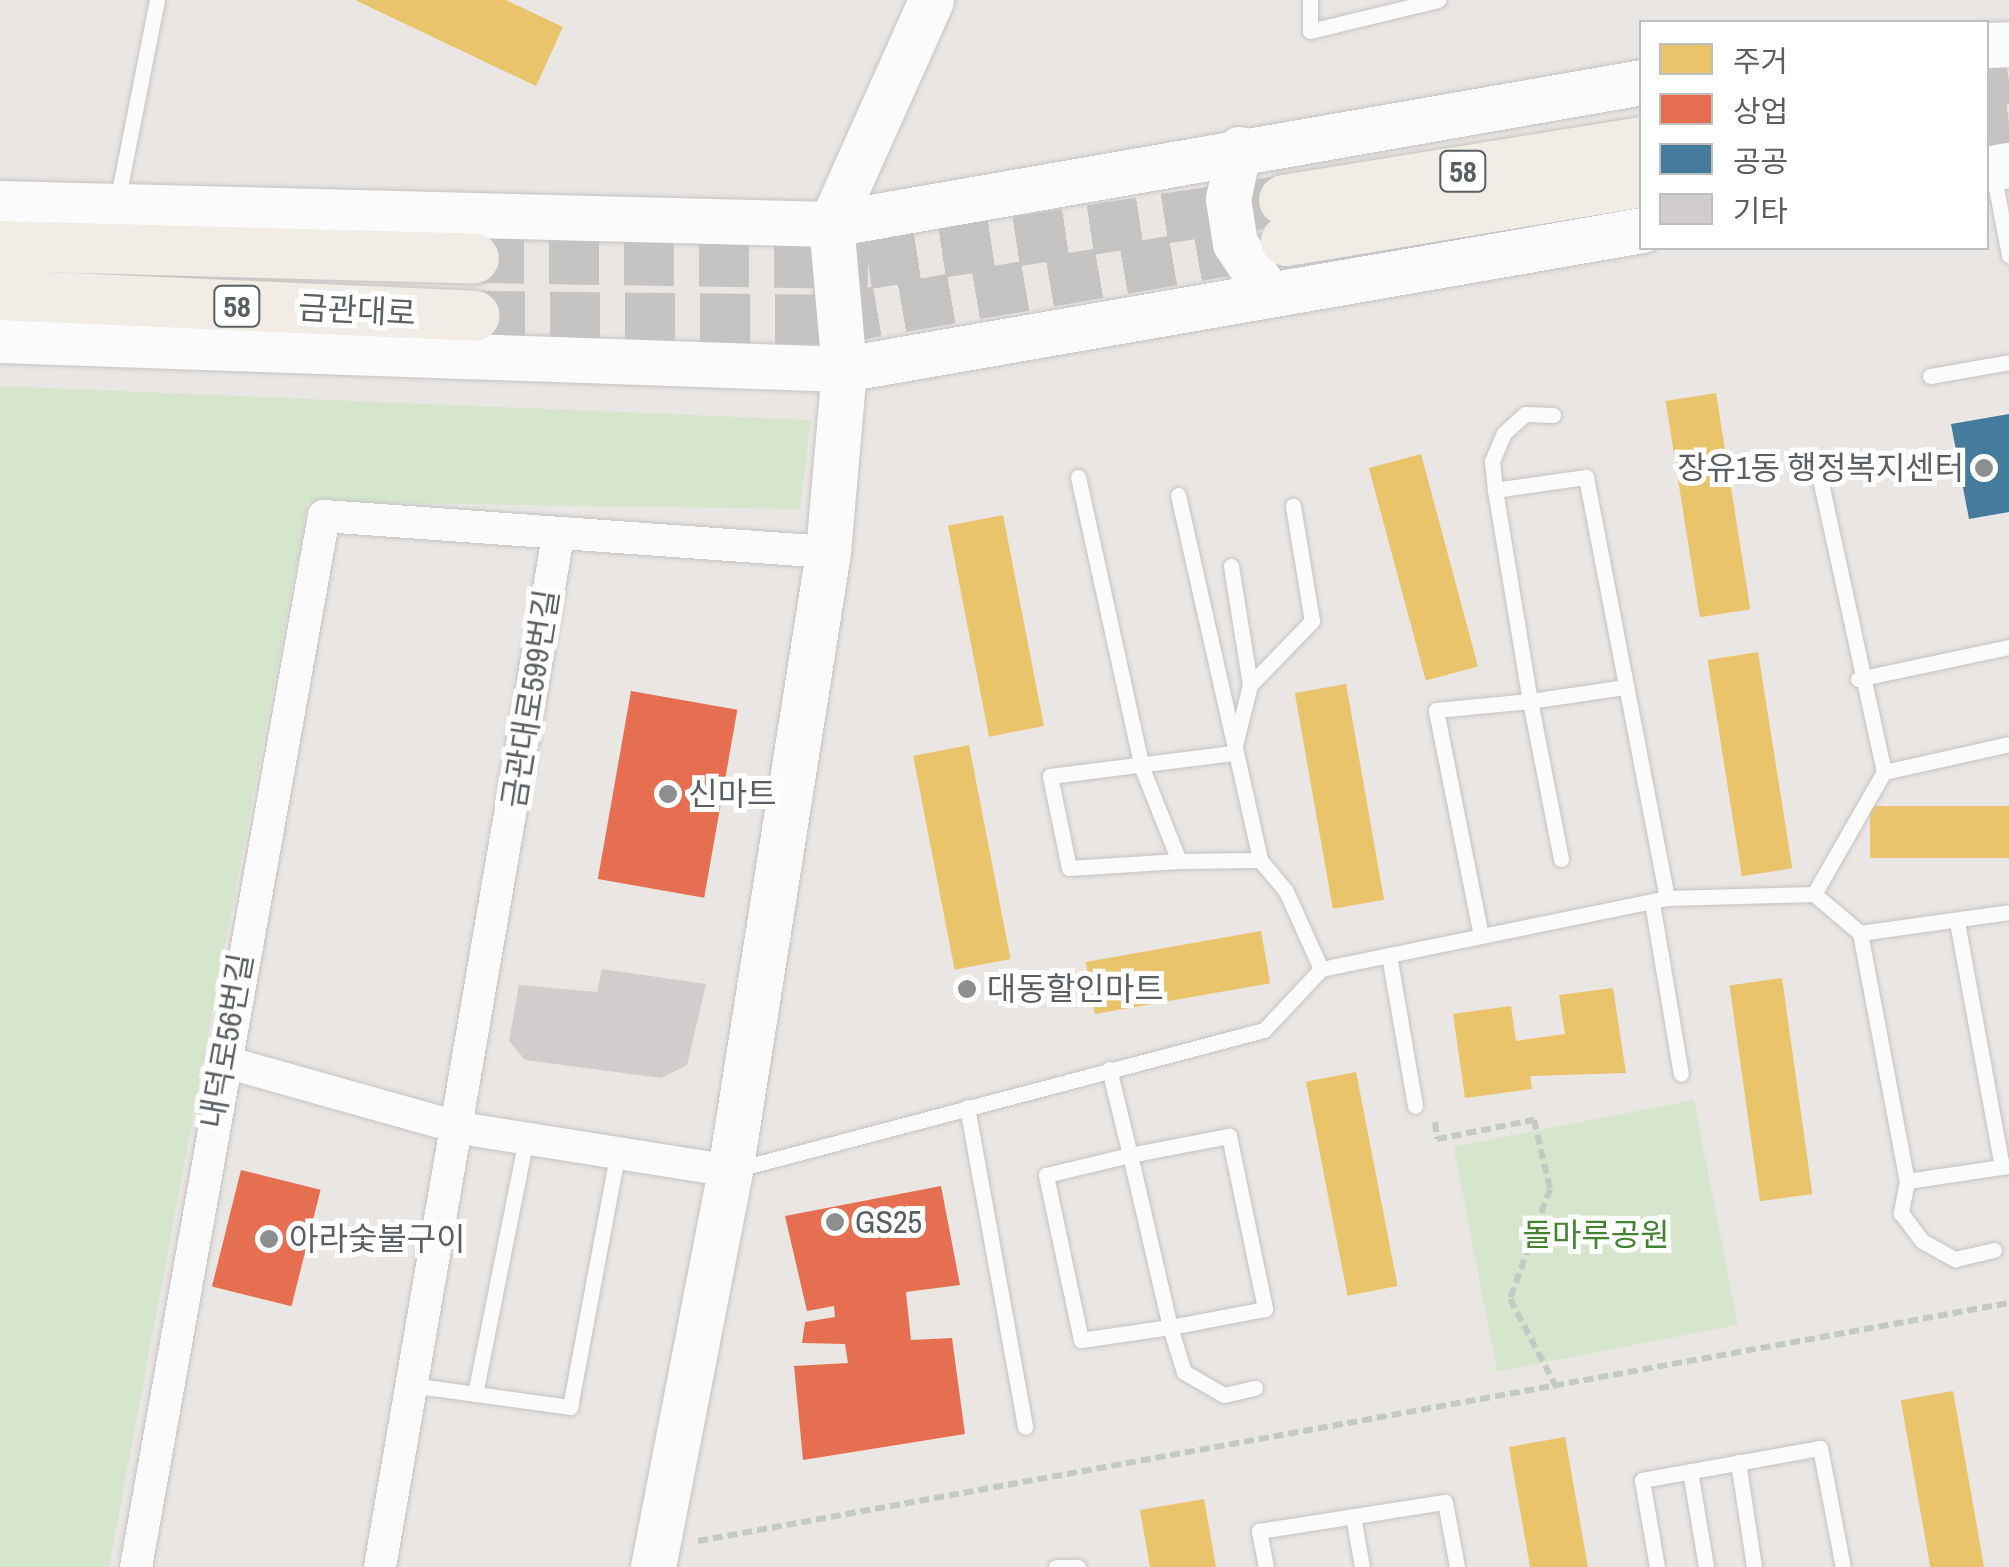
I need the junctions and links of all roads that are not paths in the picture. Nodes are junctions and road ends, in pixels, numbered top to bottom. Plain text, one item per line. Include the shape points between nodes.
1 (158, 0) edge
2 (931, 0) edge
3 (1310, 0) edge
4 (1438, 0) edge
5 (1382, 8) edge
6 (1639, 82) edge
7 (1639, 143) edge
8 (1239, 149) junction
9 (1996, 167) edge
10 (1639, 182) edge
11 (0, 203) edge
12 (116, 206) junction
13 (831, 224) junction
14 (1639, 231) edge
15 (0, 246) edge
16 (2009, 255) edge
17 (474, 258) tunnel mouth
18 (0, 295) edge
19 (1270, 295) junction
20 (475, 316) tunnel mouth
21 (0, 340) edge
22 (2009, 362) edge
23 (844, 369) junction
24 (1930, 376) dead end
25 (1553, 415) dead end
26 (1818, 470) dead end
27 (1078, 477) dead end
28 (1495, 490) junction
29 (1178, 495) dead end
30 (1293, 506) dead end
31 (558, 537) junction
32 (828, 552) junction
33 (1231, 566) dead end
34 (2009, 647) edge
35 (1858, 678) junction
36 (1250, 685) junction
37 (1625, 687) junction
38 (1530, 701) junction
39 (2009, 744) edge
40 (1233, 753) junction
41 (1142, 768) junction
42 (1884, 772) junction
43 (1561, 859) dead end
44 (1260, 860) junction
45 (1179, 861) junction
46 (1814, 894) junction
47 (1660, 900) junction
48 (2009, 912) edge
49 (1957, 922) junction
50 (1860, 933) junction
51 (1481, 936) junction
52 (1389, 955) junction
53 (1321, 970) junction
54 (222, 1061) junction
55 (1110, 1069) junction
56 (1681, 1074) dead end
57 (1415, 1106) dead end
58 (968, 1107) junction
59 (460, 1128) junction
60 (524, 1143) dead end
61 (1130, 1155) junction
62 (617, 1156) dead end
63 (2006, 1167) edge
64 (730, 1171) junction
65 (1907, 1182) junction
66 (1994, 1250) dead end
67 (1170, 1327) junction
68 (408, 1384) junction
69 (1254, 1388) dead end
70 (475, 1394) junction
71 (1025, 1427) dead end
72 (1738, 1462) junction
73 (1690, 1470) junction
74 (1354, 1516) junction
75 (136, 1567) edge
76 (380, 1567) edge
77 (653, 1567) edge
78 (1056, 1567) edge
79 (1078, 1567) edge
80 (1266, 1567) edge
81 (1362, 1567) edge
82 (1457, 1567) edge
83 (1657, 1567) edge
84 (1706, 1567) edge
85 (1754, 1567) edge
86 (1843, 1567) edge

1 - 12 lane
2 - 13 main road
3 - 5 lane via 1310,31
4 - 5 lane
6 - 8 main road
7 - 10 main road, 58 via 1285,220
8 - 13 main road
8 - 19 main road via 1228,199 1235,243
9 - 16 lane
11 - 12 main road
12 - 13 main road
13 - 23 main road
14 - 19 main road
15 - 17 main road, 금관대로 / 58
18 - 20 main road, 금관대로 / 58
19 - 23 main road
21 - 23 main road
22 - 24 lane
23 - 32 main road
25 - 28 lane via 1525,414 1504,433 1492,461
26 - 35 lane
27 - 41 lane
28 - 37 lane via 1586,477
28 - 38 lane
29 - 40 lane
30 - 36 lane via 1312,621
31 - 32 street
31 - 54 street, 내덕로56번길 via 324,516
31 - 59 street, 금관대로599번길
32 - 64 main road
33 - 36 lane
34 - 35 lane
35 - 42 lane
36 - 40 lane
37 - 38 lane
37 - 47 lane
38 - 43 lane
38 - 51 lane via 1436,710
39 - 42 lane
40 - 41 lane
40 - 44 lane
41 - 45 lane
41 - 45 lane via 1050,776 1068,868
42 - 46 lane
44 - 45 lane
44 - 53 lane via 1286,891
46 - 47 lane
46 - 50 lane
47 - 51 lane
47 - 56 lane
48 - 49 lane
49 - 50 lane
49 - 63 lane
50 - 65 lane
51 - 52 lane
52 - 53 lane
52 - 57 lane
53 - 55 lane via 1264,1030
54 - 59 street
54 - 75 street, 내덕로56번길
55 - 58 lane
55 - 61 lane
58 - 64 lane
58 - 71 lane
59 - 64 street
59 - 68 street, 금관대로599번길
60 - 70 lane
61 - 67 lane
61 - 67 lane via 1046,1174 1081,1340
61 - 67 lane via 1229,1136 1265,1309
62 - 70 lane via 570,1407
63 - 65 lane
64 - 77 main road
65 - 66 lane via 1901,1212 1922,1240 1955,1259
67 - 69 lane via 1184,1372 1224,1395
68 - 70 lane
68 - 76 street, 금관대로599번길
72 - 73 lane
72 - 85 lane
72 - 86 lane via 1820,1448
73 - 83 lane via 1642,1480
73 - 84 lane
74 - 80 lane via 1260,1531
74 - 81 lane
74 - 82 lane via 1446,1502
78 - 79 lane

